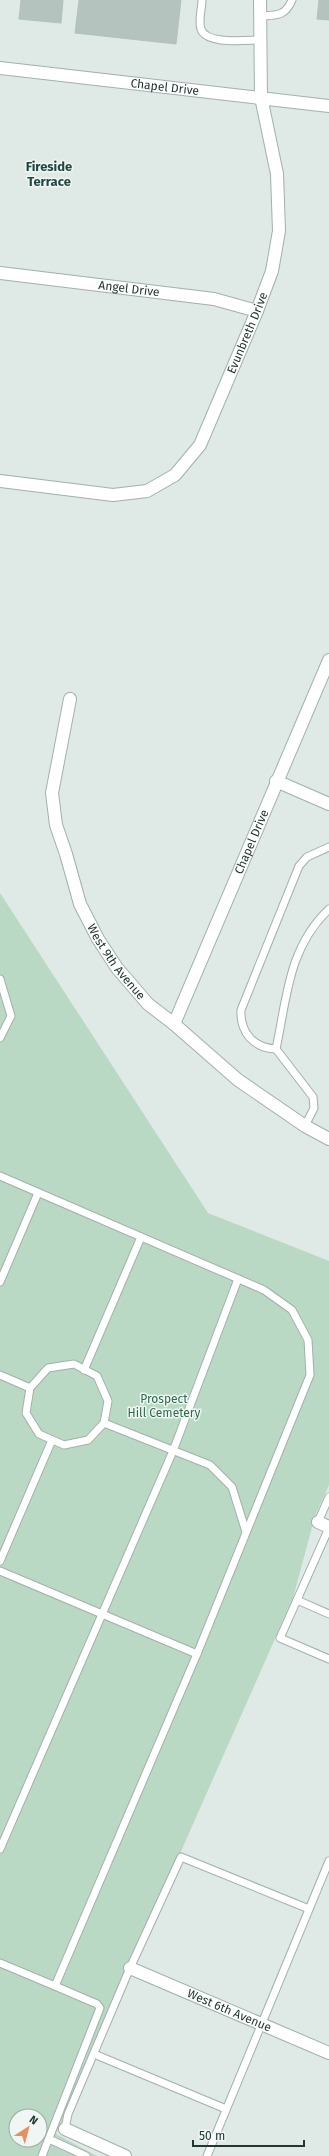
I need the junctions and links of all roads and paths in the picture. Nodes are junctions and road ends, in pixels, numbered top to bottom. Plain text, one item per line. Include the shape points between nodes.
1 (202, 0) edge
2 (260, 0) edge
3 (292, 0) edge
4 (260, 16) junction
5 (260, 40) junction
6 (0, 68) edge
7 (261, 97) junction
8 (329, 106) edge
9 (0, 273) edge
10 (257, 311) junction
11 (0, 481) edge
12 (329, 660) edge
13 (70, 699) dead end
14 (276, 781) junction
15 (329, 804) edge
16 (329, 847) edge
17 (329, 909) edge
18 (0, 978) edge
19 (174, 1024) junction
20 (0, 1038) edge
21 (276, 1049) junction
22 (305, 1126) junction
23 (329, 1138) edge
24 (0, 1176) edge
25 (38, 1193) junction
26 (141, 1237) junction
27 (238, 1279) junction
28 (0, 1282) edge
29 (84, 1370) junction
30 (0, 1375) edge
31 (30, 1388) junction
32 (104, 1423) junction
33 (52, 1440) junction
34 (173, 1451) junction
35 (329, 1497) edge
36 (325, 1526) edge
37 (246, 1532) junction
38 (0, 1561) edge
39 (0, 1572) edge
40 (297, 1600) junction
41 (102, 1614) junction
42 (329, 1614) edge
43 (197, 1654) junction
44 (329, 1659) edge
45 (0, 1849) edge
46 (329, 1861) edge
47 (309, 1909) junction
48 (0, 1963) edge
49 (130, 1968) junction
50 (55, 1986) junction
51 (261, 2024) junction
52 (329, 2053) edge
53 (94, 2054) junction
54 (226, 2109) junction
55 (65, 2129) joint
56 (49, 2139) junction
57 (42, 2156) edge
58 (86, 2156) edge
59 (125, 2156) edge
60 (207, 2156) edge

1 - 5 lane via 200,28 204,34 216,40
2 - 4 street, Evunbreth Drive
3 - 4 lane via 289,7 280,15
4 - 5 street, Evunbreth Drive
5 - 7 street, Evunbreth Drive
6 - 7 street, Chapel Drive
7 - 8 street, Chapel Drive
7 - 10 street, Evunbreth Drive via 277,174 279,230 272,271
9 - 10 street, Angel Drive via 214,299
10 - 11 street, Evunbreth Drive via 200,445 175,475 147,491 113,495
12 - 14 street, Chapel Drive
13 - 19 street, West 9th Avenue via 52,793 56,825 80,904 117,968 148,1004
14 - 15 street
14 - 19 street, Chapel Drive
16 - 21 lane via 307,856 299,866 242,1010 240,1022 245,1033 264,1049
17 - 21 lane via 306,936 287,984
18 - 20 lane via 11,1016
19 - 22 street, West 9th Avenue via 238,1080
21 - 22 lane via 313,1097 314,1108
22 - 23 street, West 9th Avenue
24 - 25 lane
25 - 26 lane
25 - 28 lane
26 - 27 lane
26 - 29 lane
27 - 34 lane
27 - 37 lane via 264,1290 292,1310 308,1340 310,1375
29 - 31 lane via 74,1364 48,1368
29 - 32 lane via 97,1376 108,1401
30 - 31 lane
31 - 33 lane via 26,1412 39,1434
32 - 33 lane via 88,1440 64,1445
32 - 34 lane
33 - 38 lane
34 - 37 lane via 210,1465 232,1487
34 - 41 lane
35 - 36 lane
36 - 40 lane
37 - 43 lane
39 - 41 lane
40 - 42 lane
40 - 44 lane via 280,1638
41 - 43 lane
41 - 45 lane
43 - 50 lane
46 - 47 lane
47 - 49 lane via 181,1857
47 - 51 lane
48 - 50 lane
49 - 51 street, West 6th Avenue
49 - 53 lane
50 - 56 lane via 97,2004 100,2008
51 - 52 street, West 6th Avenue
51 - 54 lane
53 - 54 lane
53 - 55 lane via 68,2114
54 - 60 lane
55 - 59 street
56 - 57 lane
56 - 58 lane

